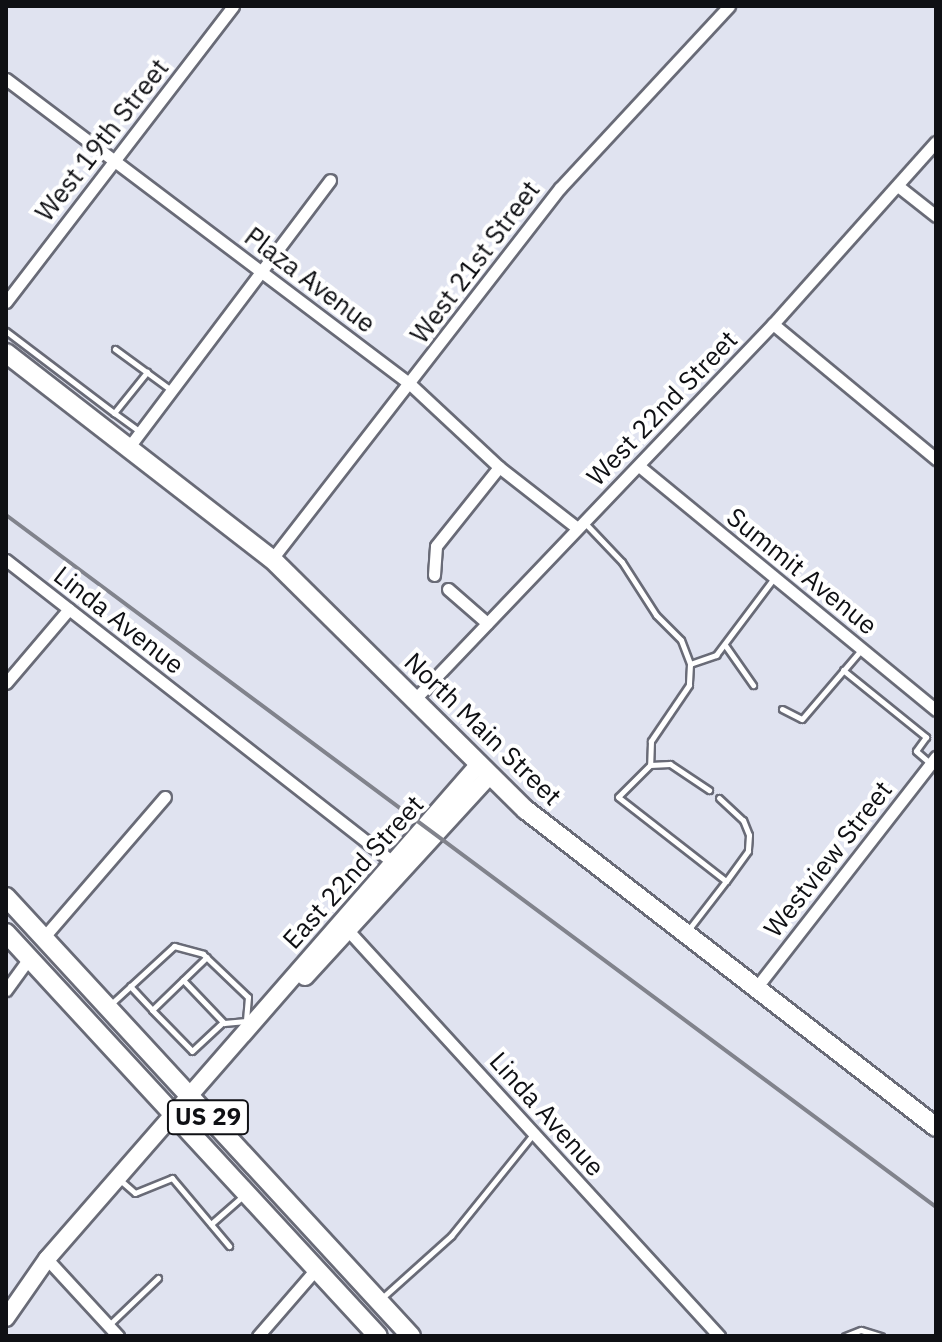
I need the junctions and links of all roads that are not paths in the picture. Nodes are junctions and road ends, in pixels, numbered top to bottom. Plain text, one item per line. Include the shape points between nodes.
1 (233, 6) edge
2 (729, 6) edge
3 (6, 79) edge
4 (936, 142) edge
5 (113, 160) junction
6 (330, 180) dead end
7 (898, 186) junction
8 (936, 216) edge
9 (262, 271) junction
10 (6, 302) edge
11 (773, 324) junction
12 (6, 331) edge
13 (115, 349) dead end
14 (6, 353) edge
15 (30, 360) junction
16 (147, 372) junction
17 (410, 384) junction
18 (172, 390) junction
19 (93, 408) junction
20 (114, 413) junction
21 (134, 440) junction
22 (936, 459) edge
23 (639, 466) junction
24 (499, 467) junction
25 (580, 525) junction
26 (272, 559) junction
27 (6, 560) edge
28 (434, 575) dead end
29 (774, 577) junction
30 (448, 589) dead end
31 (69, 609) junction
32 (487, 623) junction
33 (725, 644) junction
34 (862, 649) junction
35 (690, 664) junction
36 (843, 670) junction
37 (6, 683) edge
38 (753, 685) dead end
39 (415, 699) junction
40 (782, 709) dead end
41 (936, 710) edge
42 (933, 760) edge
43 (650, 765) junction
44 (484, 770) junction
45 (709, 790) dead end
46 (165, 797) dead end
47 (719, 798) dead end
48 (394, 863) junction
49 (726, 881) junction
50 (6, 897) edge
51 (346, 928) junction
52 (6, 933) edge
53 (685, 935) junction
54 (44, 937) junction
55 (207, 957) junction
56 (29, 958) junction
57 (183, 980) junction
58 (130, 986) junction
59 (756, 988) junction
60 (6, 990) edge
61 (107, 1007) junction
62 (152, 1010) junction
63 (223, 1022) junction
64 (248, 1024) junction
65 (189, 1097) junction
66 (174, 1113) junction
67 (936, 1127) edge
68 (534, 1133) junction
69 (118, 1178) junction
70 (247, 1192) junction
71 (211, 1224) junction
72 (229, 1246) dead end
73 (47, 1259) junction
74 (316, 1269) junction
75 (158, 1278) dead end
76 (378, 1301) junction
77 (6, 1318) edge
78 (109, 1326) junction
79 (118, 1336) edge
80 (258, 1336) edge
81 (378, 1336) edge
82 (411, 1336) edge
83 (719, 1336) edge
84 (845, 1336) edge
85 (881, 1336) edge

1 - 5 street, West 19th Street
2 - 17 street, West 21st Street via 560,188
3 - 5 street, Plaza Avenue
4 - 7 street, West 22nd Street
5 - 9 street, Plaza Avenue
5 - 10 street, West 19th Street
6 - 9 street
7 - 8 street
7 - 11 street, West 22nd Street
9 - 17 street, Plaza Avenue
9 - 18 street
11 - 22 street
11 - 23 street, West 22nd Street
12 - 15 lane
13 - 16 lane
14 - 15 main road, North Main Street
15 - 19 main road, North Main Street
16 - 18 lane
16 - 20 lane
17 - 24 street, Plaza Avenue
17 - 26 street, West 21st Street
18 - 21 street
19 - 20 lane
19 - 21 main road, North Main Street
20 - 21 lane
21 - 26 main road, North Main Street
23 - 25 street, West 22nd Street
23 - 29 street, Summit Avenue
24 - 25 street, Plaza Avenue
24 - 28 street via 436,546
25 - 32 street, West 22nd Street
25 - 35 lane via 681,640
26 - 39 main road, North Main Street
27 - 31 street, Linda Avenue
29 - 33 lane
29 - 34 street, Summit Avenue
30 - 32 street
31 - 37 street
31 - 48 street, Linda Avenue
32 - 39 street, West 22nd Street
33 - 35 lane via 716,655
33 - 38 lane via 729,657
34 - 36 lane
34 - 41 street, Summit Avenue
35 - 43 lane via 689,685 651,741
36 - 40 lane via 802,719
36 - 42 lane via 926,737 916,751
39 - 44 main road, North Main Street
42 - 59 street, Westview Street
43 - 45 lane via 670,764
43 - 49 lane via 618,797
44 - 48 main road, East 22nd Street
44 - 51 main road, East 22nd Street
44 - 53 main road, North Main Street via 596,868
46 - 54 street
47 - 49 lane via 743,820 749,835 748,851
48 - 51 main road, East 22nd Street
49 - 53 lane
50 - 54 main road, US 29
51 - 64 main road, East 22nd Street
51 - 68 street, Linda Avenue
52 - 56 main road, US 29
53 - 59 main road, North Main Street
54 - 61 main road, US 29
55 - 57 lane
55 - 58 lane via 174,946
55 - 64 lane via 248,997
56 - 60 street
56 - 66 main road, US 29
57 - 62 lane
57 - 63 lane
58 - 61 lane
58 - 62 lane
59 - 67 main road, North Main Street
61 - 65 main road, US 29
62 - 63 lane via 192,1051
63 - 64 lane
64 - 65 main road, East 22nd Street
65 - 66 main road, East 22nd Street
65 - 76 main road, US 29
66 - 69 main road, East 22nd Street
66 - 70 main road, US 29
68 - 76 lane via 451,1236
68 - 83 street, Linda Avenue
69 - 71 lane via 135,1193 172,1178
69 - 73 main road, East 22nd Street
70 - 71 lane
70 - 74 main road, US 29
71 - 72 lane
73 - 77 main road, East 22nd Street
73 - 78 street
74 - 80 street
74 - 81 main road, US 29
75 - 78 lane
76 - 82 main road, US 29
78 - 79 street
84 - 85 lane via 861,1330

